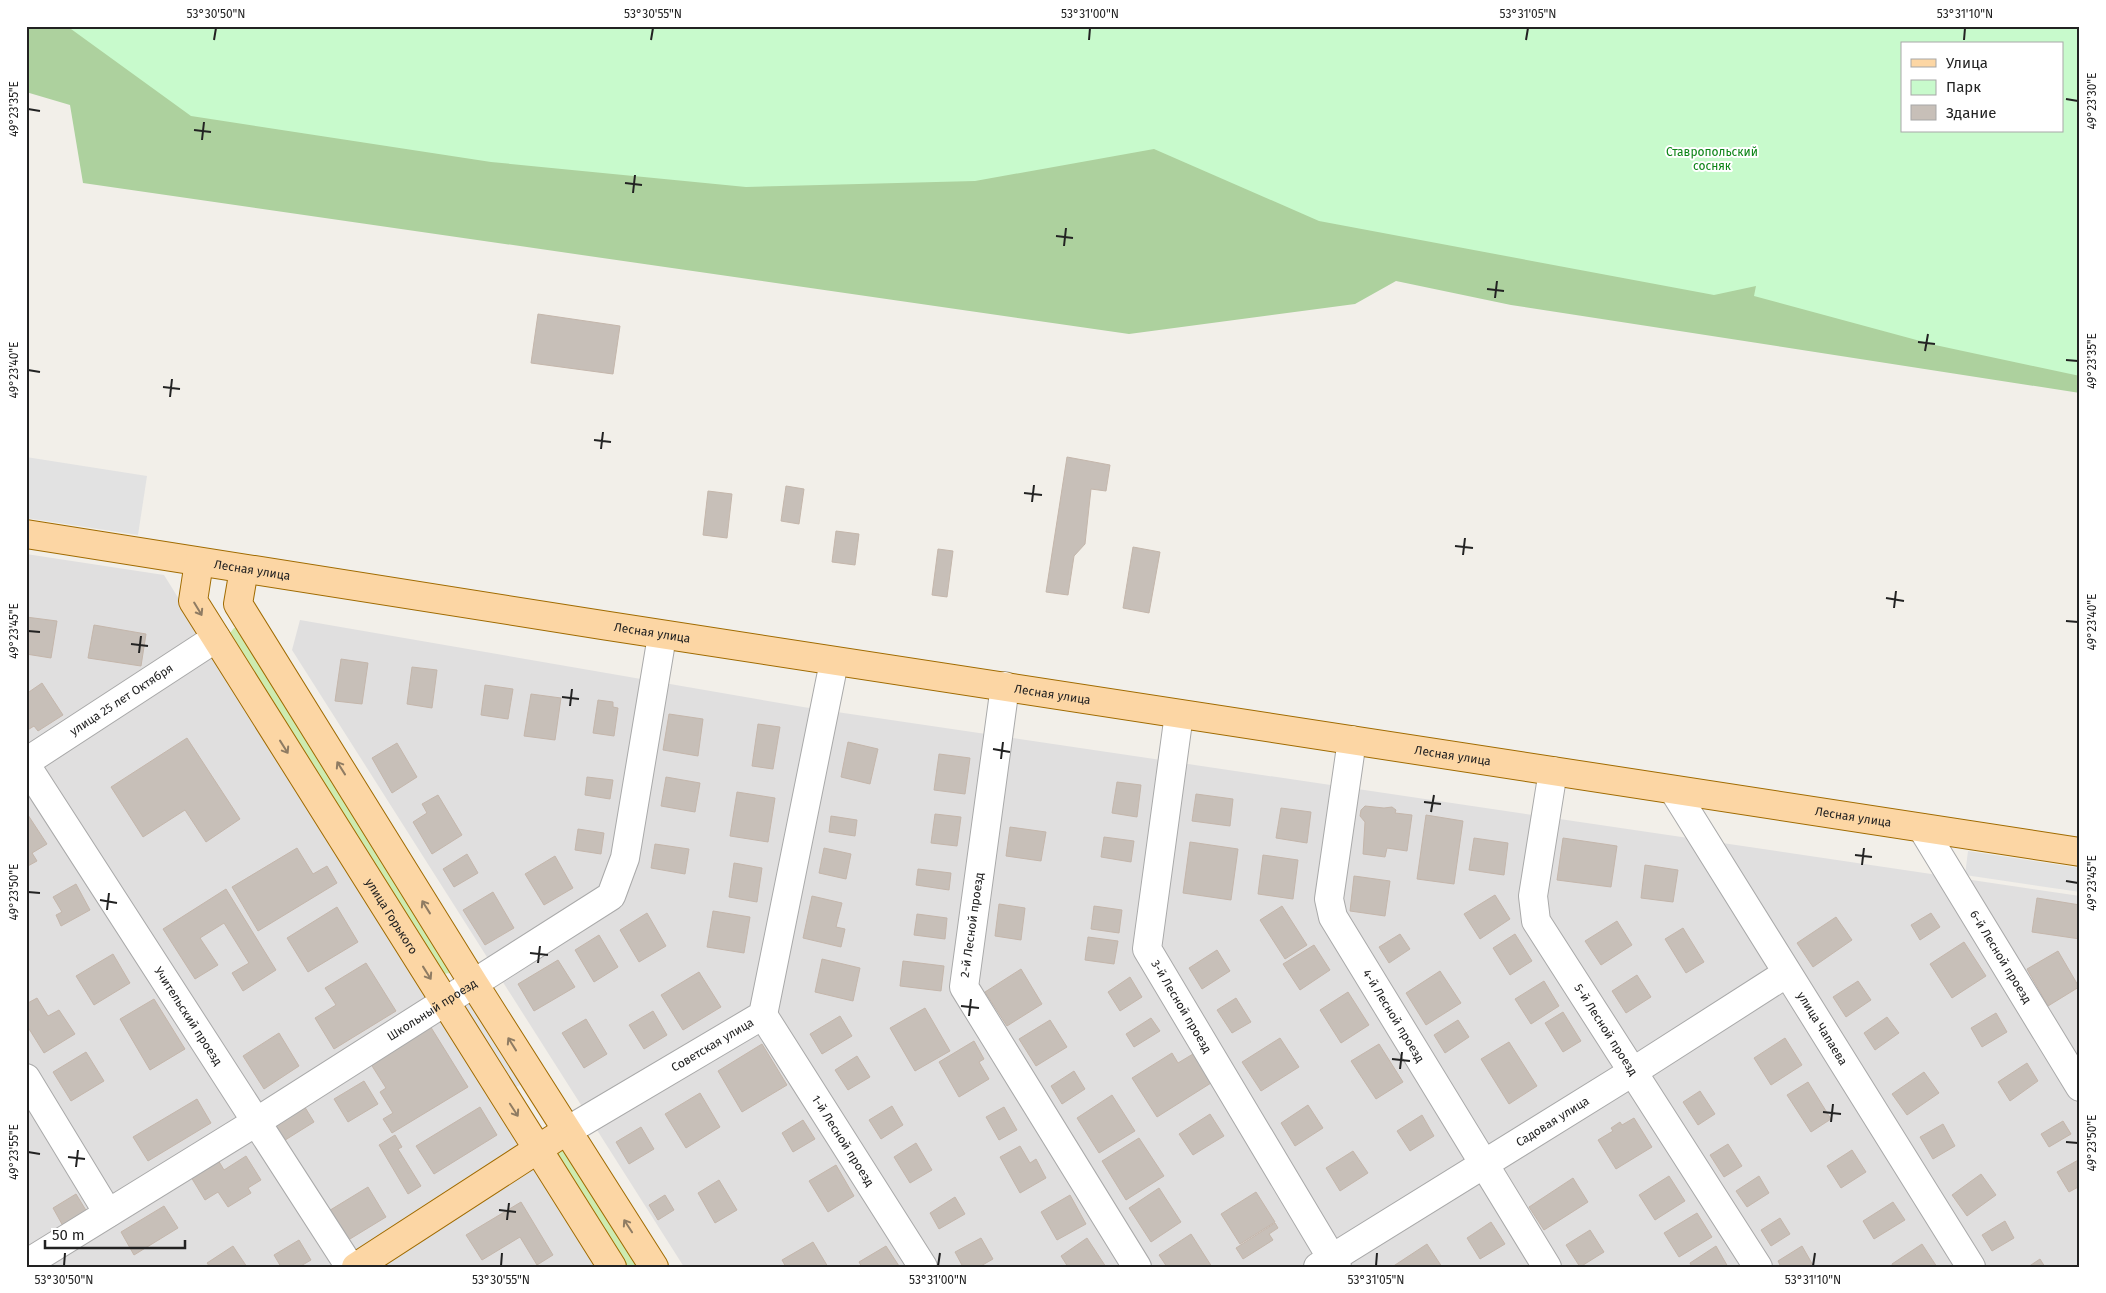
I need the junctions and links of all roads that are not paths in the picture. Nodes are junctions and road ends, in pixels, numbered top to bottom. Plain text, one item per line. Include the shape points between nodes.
1 (26, 534) edge
2 (199, 562) junction
3 (244, 569) junction
4 (662, 636) junction
5 (216, 638) junction
6 (834, 662) junction
7 (1006, 686) junction
8 (1180, 714) junction
9 (1352, 740) junction
10 (26, 763) edge
11 (1553, 772) junction
12 (1674, 790) junction
13 (1922, 828) junction
14 (2080, 852) edge
15 (1787, 973) junction
16 (474, 984) junction
17 (445, 1002) junction
18 (763, 1015) junction
19 (1634, 1071) junction
20 (26, 1078) edge
21 (2080, 1087) edge
22 (256, 1122) junction
23 (567, 1131) junction
24 (539, 1148) junction
25 (1484, 1164) junction
26 (108, 1213) junction
27 (26, 1264) edge
28 (1329, 1264) edge
29 (350, 1267) edge
30 (356, 1267) edge
31 (612, 1267) edge
32 (654, 1267) edge
33 (923, 1267) edge
34 (1137, 1267) edge
35 (1547, 1267) edge
36 (1758, 1267) edge
37 (1971, 1267) edge

1 - 2 main road, Лесная улица
2 - 3 main road, Лесная улица
2 -> 5 main road, улица Горького via 193,601
3 - 4 main road, Лесная улица
16 -> 3 main road via 238,604
4 - 6 main road, Лесная улица
4 - 16 street, Школьный проезд via 625,858 611,896
5 - 10 street, улица 25 лет Октября
5 -> 17 main road, улица Горького
6 - 7 main road, Лесная улица
6 - 18 street, Советская улица
7 - 8 main road, Лесная улица
7 - 34 street, 2-й Лесной проезд via 964,987
8 - 9 main road, Лесная улица
8 - 28 street, 3-й Лесной проезд via 1147,949
9 - 11 main road, Лесная улица
9 - 25 street, 4-й Лесной проезд via 1329,899 1333,918
10 - 22 street, Учительский проезд
11 - 12 main road, Лесная улица
11 - 19 street, 5-й Лесной проезд via 1533,896 1536,921
12 - 13 main road, Лесная улица
12 - 15 street, улица Чапаева
13 - 14 main road, Лесная улица
13 - 21 street, 6-й Лесной проезд
15 - 19 street, Садовая улица
15 - 37 street, улица Чапаева
16 - 17 street, Школьный проезд
23 -> 16 main road
17 - 22 street, Школьный проезд
17 -> 24 main road, улица Горького
18 - 23 street, Советская улица
18 - 33 street, 1-й Лесной проезд
19 - 25 street, Садовая улица
19 - 36 street, 5-й Лесной проезд
20 - 26 street
22 - 26 street, Школьный проезд
22 - 29 street, Учительский проезд
23 - 24 main road, Советская улица
32 -> 23 main road
24 - 30 main road, Советская улица
24 - 31 main road, улица Горького
25 - 28 street, Садовая улица
25 - 35 street, 4-й Лесной проезд
26 - 27 street, Школьный проезд

